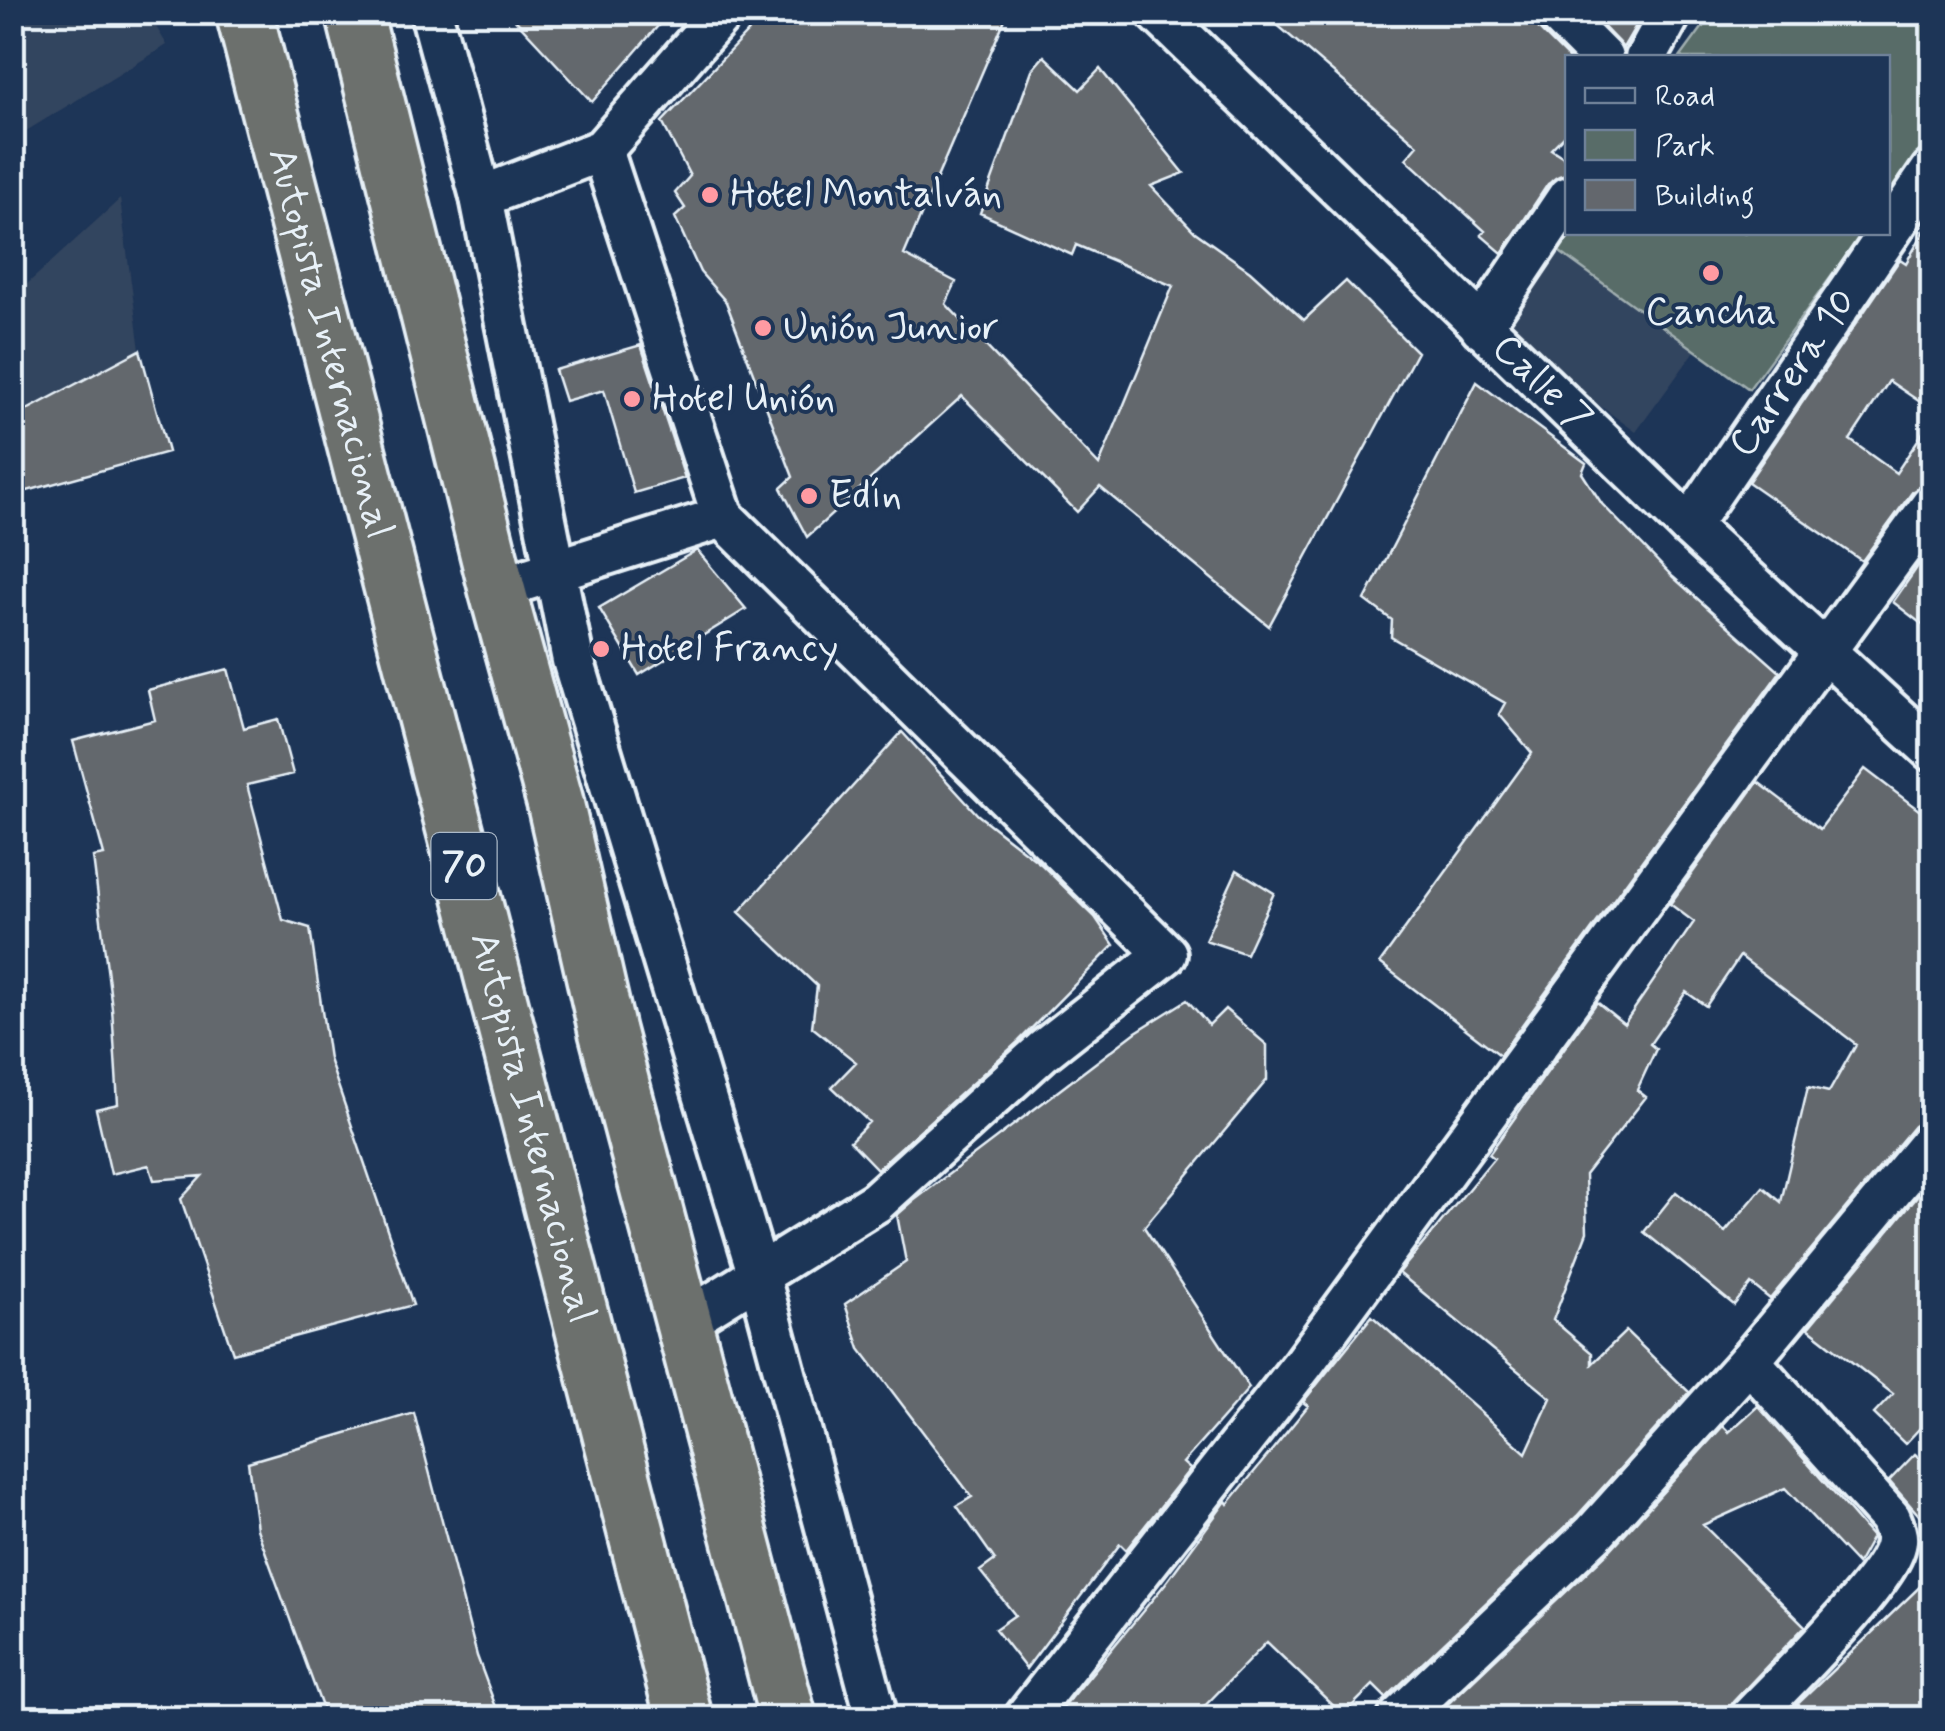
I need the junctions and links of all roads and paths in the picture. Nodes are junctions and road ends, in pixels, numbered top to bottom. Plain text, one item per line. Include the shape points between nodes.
1 (244, 12) edge
2 (354, 12) edge
3 (432, 12) edge
4 (723, 12) edge
5 (1157, 12) edge
6 (1556, 12) edge
7 (1670, 12) edge
8 (1599, 55) edge
9 (1648, 55) edge
10 (602, 150) junction
11 (1932, 170) edge
12 (481, 197) junction
13 (1565, 201) edge
14 (1890, 232) edge
15 (1888, 235) edge
16 (1481, 327) junction
17 (1932, 505) edge
18 (723, 518) junction
19 (1689, 526) junction
20 (556, 569) junction
21 (497, 589) junction
22 (1824, 654) junction
23 (1932, 750) edge
24 (1932, 1141) edge
25 (758, 1276) junction
26 (685, 1320) junction
27 (1748, 1362) junction
28 (684, 1718) edge
29 (788, 1718) edge
30 (877, 1718) edge
31 (1025, 1718) edge
32 (1399, 1718) edge
33 (1750, 1718) edge

1 - 28 highway, Autopista Internacional / 70
2 - 21 highway
3 - 12 street
4 - 10 street
5 - 16 street, Calle 7
6 - 8 street
7 - 9 street
10 - 12 street
10 - 18 street
11 - 14 street, Carrera 10
12 - 20 street
13 - 16 street
15 - 19 street, Carrera 10
16 - 19 street, Calle 7
17 - 22 street
18 - 20 street
18 - 25 street via 1166,954 1043,1051 876,1202
19 - 22 street, Calle 7
20 - 21 street
20 - 25 street via 573,660
21 - 26 highway
22 - 23 street, Calle 7
22 - 31 street via 1303,1364
24 - 27 street
25 - 26 street
25 - 30 street
26 - 29 highway
27 - 32 street via 1594,1533
27 - 33 street via 1890,1518 1896,1540 1889,1563 1851,1610

